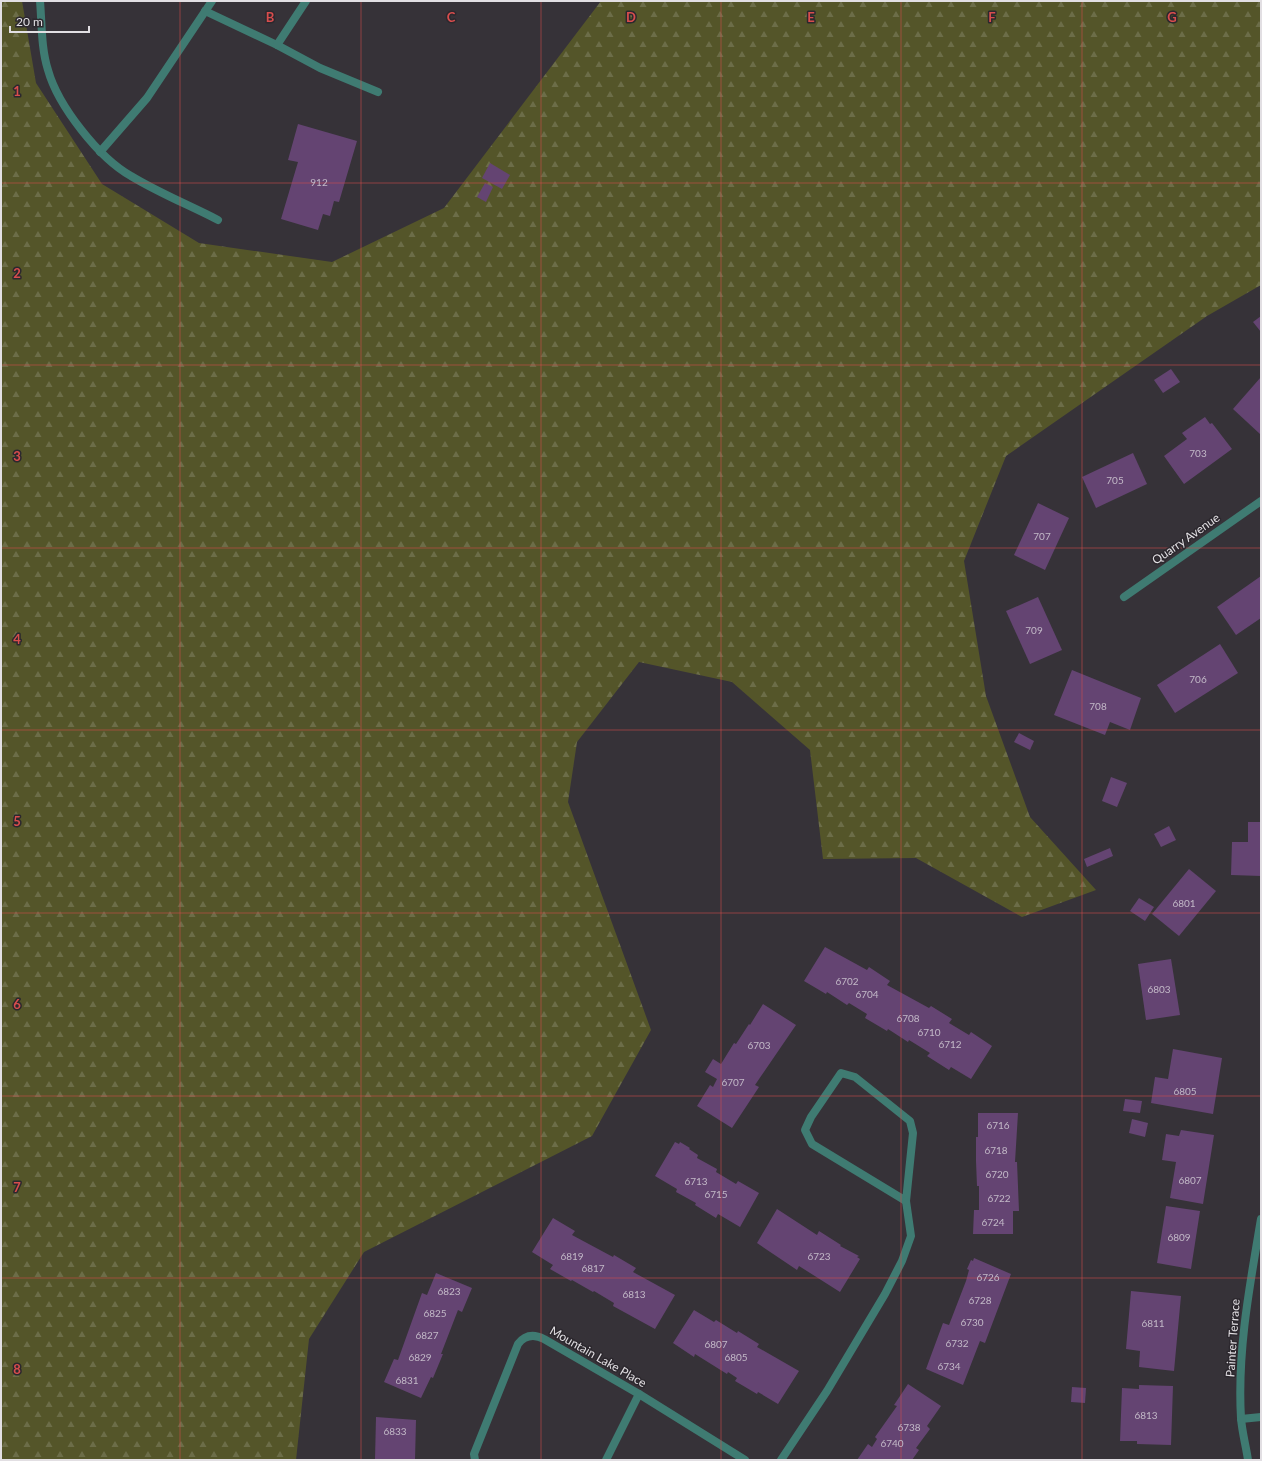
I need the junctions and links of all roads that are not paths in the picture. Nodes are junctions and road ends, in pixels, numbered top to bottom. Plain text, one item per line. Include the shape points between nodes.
1 (40, 1) edge
2 (212, 1) edge
3 (306, 1) edge
4 (206, 11) junction
5 (277, 44) junction
6 (378, 92) dead end
7 (100, 152) junction
8 (218, 220) dead end
9 (1261, 501) edge
10 (1124, 597) dead end
11 (906, 1201) junction
12 (1261, 1219) edge
13 (639, 1394) junction
14 (1261, 1417) edge
15 (1241, 1419) junction
16 (474, 1457) edge
17 (606, 1460) edge
18 (745, 1460) edge
19 (781, 1460) edge
20 (1248, 1460) edge

1 - 7 street via 44,48 52,84 79,126
2 - 4 street
3 - 5 street
4 - 5 street
4 - 7 street via 147,98
5 - 6 street via 320,68
7 - 8 street via 130,176
9 - 10 street, Quarry Avenue
11 - 11 street via 913,1132 910,1121 855,1077 841,1073 805,1130 812,1144
11 - 19 street via 911,1236 902,1261 827,1391
12 - 15 street, Painter Terrace via 1242,1347
13 - 16 street, Mountain Lake Place via 544,1339 531,1336 523,1338 518,1344
13 - 17 street
13 - 18 street, Mountain Lake Place
14 - 15 street
15 - 20 street, Painter Terrace

